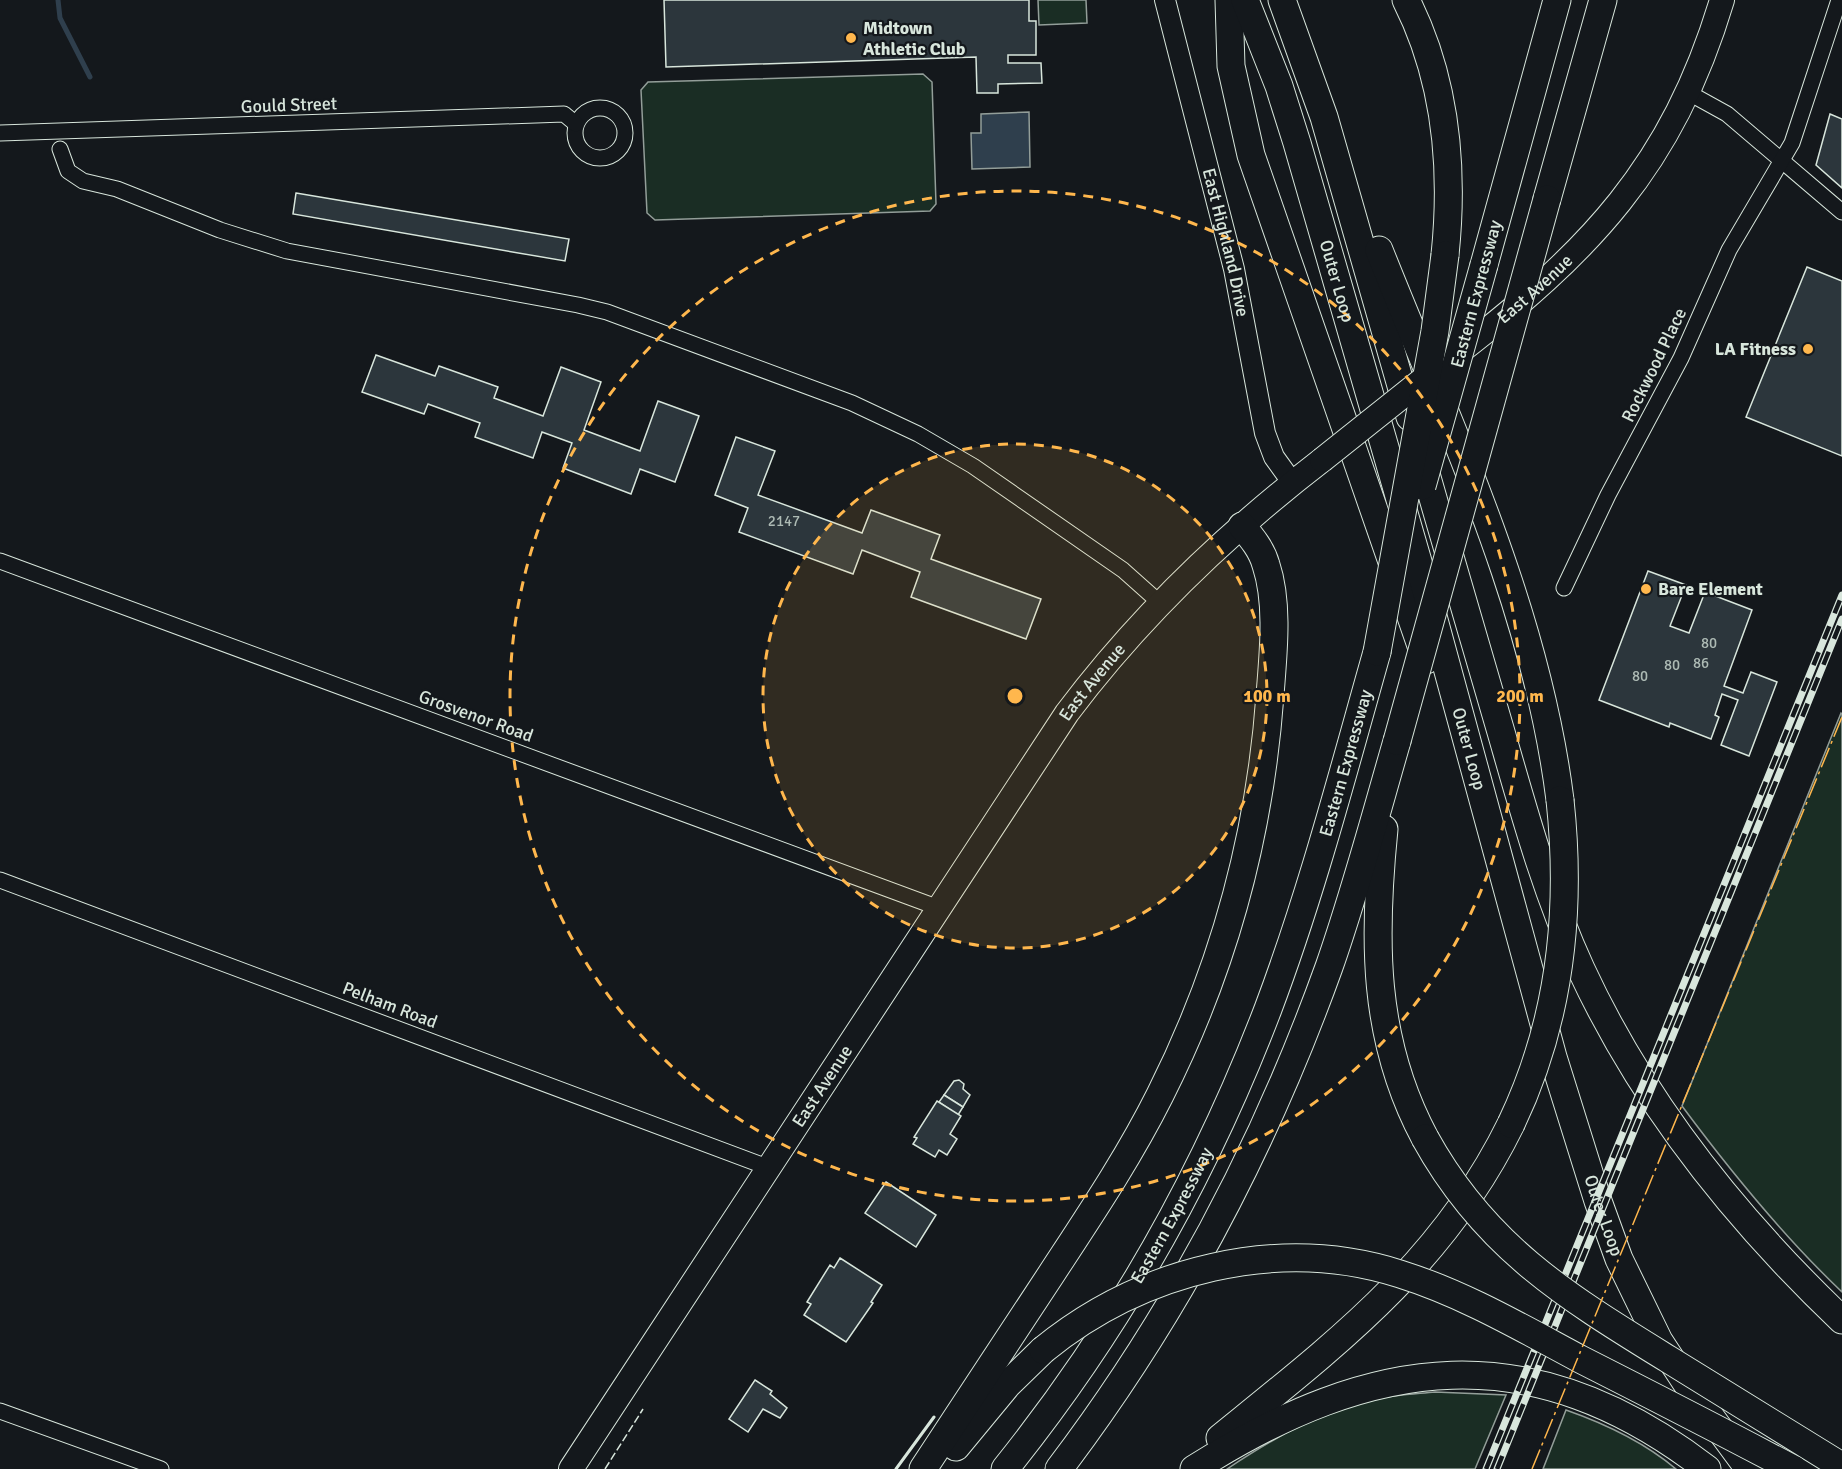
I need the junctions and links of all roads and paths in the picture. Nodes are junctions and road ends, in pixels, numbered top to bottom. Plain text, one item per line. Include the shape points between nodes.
1 (1165, 0) edge
2 (1229, 0) edge
3 (1245, 0) edge
4 (1281, 0) edge
5 (1406, 0) edge
6 (1557, 0) edge
7 (1603, 0) edge
8 (1612, 0) edge
9 (1722, 0) edge
10 (1839, 0) edge
11 (1580, 84) junction
12 (1314, 86) junction
13 (1689, 93) junction
14 (576, 124) dead end
15 (0, 134) edge
16 (60, 149) dead end
17 (1783, 161) junction
18 (1842, 212) edge
19 (1293, 482) junction
20 (1242, 526) junction
21 (0, 561) edge
22 (1564, 588) dead end
23 (1160, 603) junction
24 (1377, 652) junction
25 (1397, 741) junction
26 (0, 880) edge
27 (939, 908) junction
28 (1520, 938) junction
29 (767, 1167) junction
30 (1842, 1320) edge
31 (0, 1411) edge
32 (1840, 1465) edge
33 (161, 1469) edge
34 (571, 1469) edge
35 (923, 1469) edge
36 (939, 1469) edge
37 (1005, 1469) edge
38 (1059, 1469) edge
39 (1182, 1469) edge
40 (1194, 1469) edge
41 (1707, 1469) edge
42 (1749, 1469) edge
43 (1793, 1469) edge

1 - 19 street, East Highland Drive via 1234,269 1265,432 1275,457
2 - 28 highway via 1231,66 1260,185 1377,511
3 - 28 highway, Outer Loop via 1288,115 1421,572
4 - 12 highway, Outer Loop
5 - 24 highway, bridge via 1429,58 1445,126 1445,255
6 - 24 highway, Eastern Expressway, bridge
7 - 11 highway
8 - 11 highway
9 - 13 main road, East Avenue
10 - 17 street, Rockwood Place via 1800,124
11 - 25 highway, bridge
12 - 30 highway, Outer Loop via 1544,874 1570,944 1641,1078 1694,1154 1766,1242
12 - 39 highway, bridge via 1499,552 1539,686 1560,800 1565,887 1560,959 1539,1054 1511,1124 1469,1198 1442,1235 1400,1284 1340,1340
13 - 17 street via 1720,109
13 - 19 main road, East Avenue, bridge via 1652,159 1594,234 1524,300
14 - 15 street, Gould Street via 564,114
16 - 23 street via 68,171 83,181 117,189 255,241 287,251 607,312 852,403 973,466 1123,570
17 - 18 street
17 - 22 street, Rockwood Place via 1729,250 1681,358
19 - 20 main road, East Avenue
20 - 23 main road, East Avenue
20 - 35 highway via 1263,557 1269,576 1270,691 1252,826 1238,892 1219,952 1180,1052 1139,1134
21 - 27 street, Grosvenor Road
23 - 27 main road, East Avenue via 1068,712
24 - 37 highway, Eastern Expressway via 1308,893 1228,1105 1178,1206 1132,1286 1070,1381
25 - 32 highway, bridge via 1381,864 1377,968 1397,1071 1425,1138 1450,1179 1477,1215 1534,1271 1599,1316
25 - 38 highway via 1329,966 1260,1136 1220,1219 1160,1323
26 - 29 street, Pelham Road
27 - 29 main road, East Avenue
28 - 42 highway, Outer Loop via 1579,1144 1624,1269 1675,1368
29 - 34 main road, East Avenue
31 - 33 street
36 - 43 highway, bridge via 998,1395 1043,1350 1082,1322 1125,1297 1200,1269 1277,1259 1356,1264 1403,1275 1470,1302
40 - 41 highway via 1268,1426 1335,1396 1408,1379 1464,1375 1536,1384 1600,1404 1655,1432

